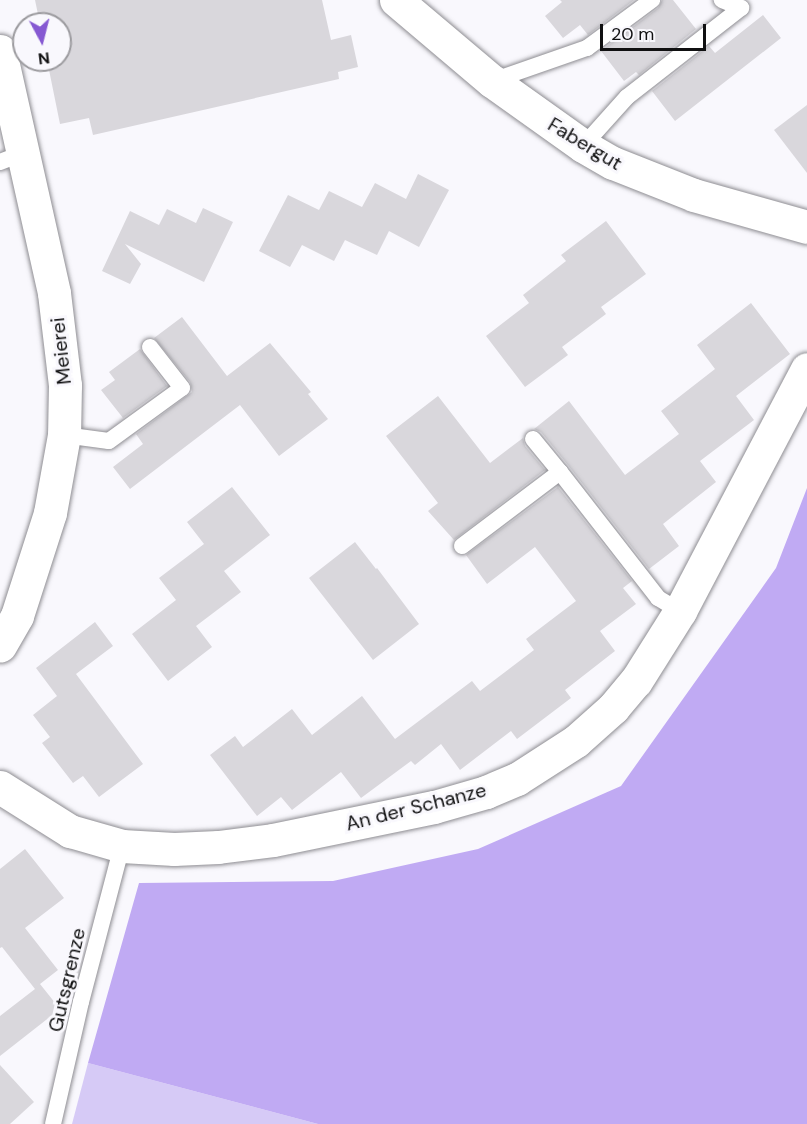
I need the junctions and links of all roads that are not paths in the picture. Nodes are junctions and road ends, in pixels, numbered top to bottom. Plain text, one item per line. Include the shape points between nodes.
1 (396, 0) edge
2 (652, 0) edge
3 (722, 0) edge
4 (0, 51) edge
5 (492, 81) junction
6 (583, 146) junction
7 (12, 158) edge
8 (807, 227) edge
9 (150, 347) dead end
10 (807, 369) edge
11 (64, 435) junction
12 (534, 439) dead end
13 (560, 472) junction
14 (462, 546) dead end
15 (680, 611) junction
16 (0, 645) edge
17 (0, 787) edge
18 (122, 846) junction
19 (53, 1124) edge

1 - 5 street, Fabergut
2 - 5 lane via 586,48
3 - 6 lane via 741,8 627,97
4 - 7 street, Meierei
5 - 6 street, Fabergut
6 - 8 street, Fabergut via 613,163 694,195
7 - 11 street, Meierei via 59,321 65,385
9 - 11 lane via 182,388 109,441
10 - 15 street, An der Schanze
11 - 16 street, Meierei via 40,551 17,616
12 - 13 lane
13 - 14 lane
13 - 15 lane via 658,598
15 - 18 street, An der Schanze via 636,681 613,708 543,764 486,792 434,807 273,840 207,848
17 - 18 street, An der Schanze via 70,831
18 - 19 lane, Gutsgrenze

